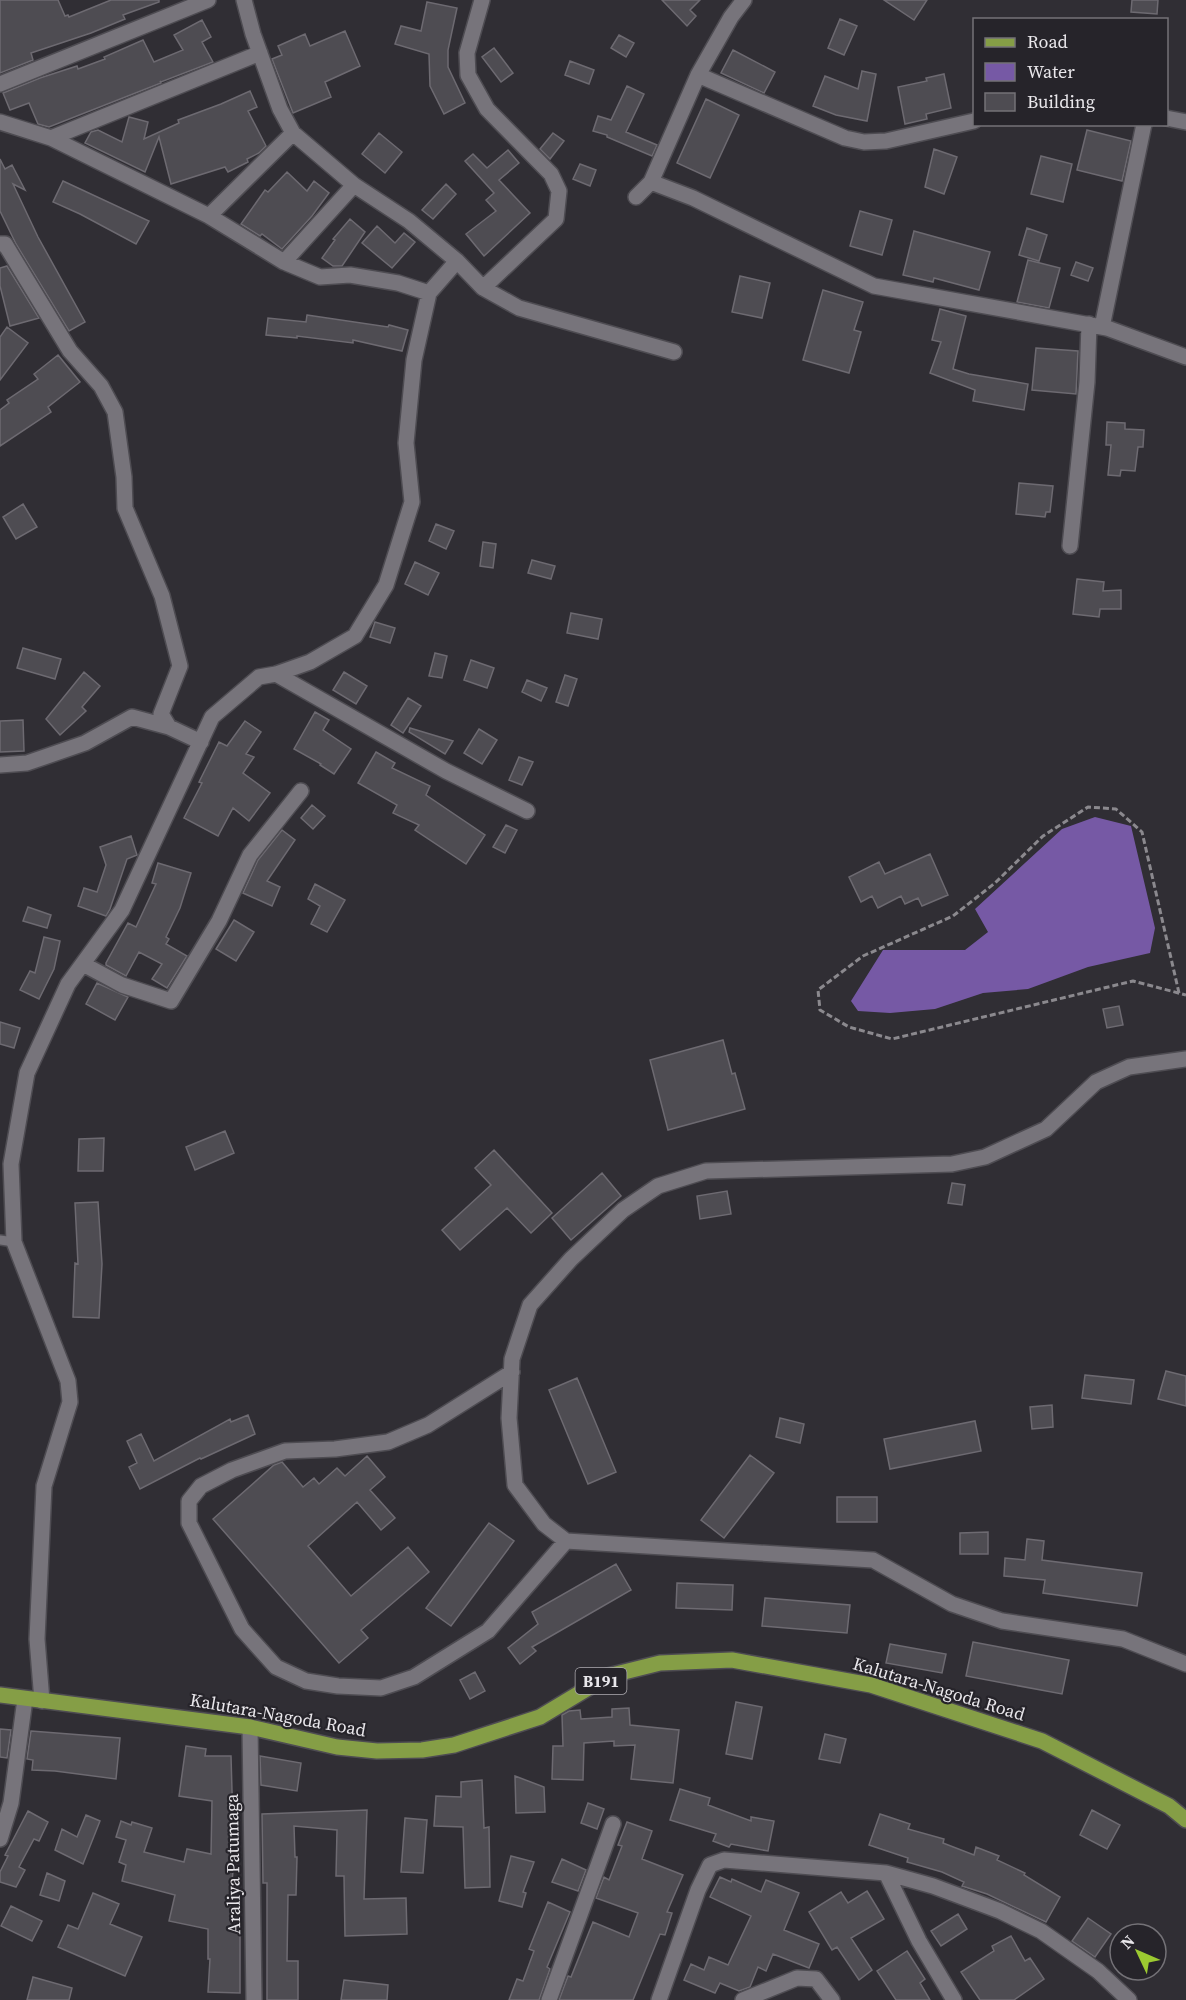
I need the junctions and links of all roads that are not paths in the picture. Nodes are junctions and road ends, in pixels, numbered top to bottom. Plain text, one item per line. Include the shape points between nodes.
1 (208, 0) edge
2 (244, 0) edge
3 (482, 0) edge
4 (744, 0) edge
5 (260, 53) junction
6 (698, 75) junction
7 (0, 84) edge
8 (1168, 118) edge
9 (973, 121) edge
10 (0, 122) edge
11 (1186, 122) edge
12 (1144, 126) edge
13 (293, 133) junction
14 (51, 138) junction
15 (651, 182) junction
16 (354, 185) junction
17 (636, 196) dead end
18 (208, 216) junction
19 (0, 244) edge
20 (457, 261) junction
21 (284, 262) junction
22 (483, 288) junction
23 (429, 293) junction
24 (1096, 326) junction
25 (674, 352) dead end
26 (1186, 357) edge
27 (1070, 546) dead end
28 (276, 674) junction
29 (169, 727) junction
30 (201, 742) junction
31 (0, 765) edge
32 (301, 791) dead end
33 (527, 811) dead end
34 (83, 964) junction
35 (1186, 1059) edge
36 (7, 1241) edge
37 (512, 1372) junction
38 (566, 1541) junction
39 (1186, 1664) edge
40 (0, 1695) edge
41 (25, 1699) junction
42 (42, 1701) junction
43 (250, 1727) junction
44 (1186, 1820) edge
45 (613, 1824) dead end
46 (0, 1839) edge
47 (886, 1873) junction
48 (254, 2000) edge
49 (549, 2000) edge
50 (659, 2000) edge
51 (744, 2000) edge
52 (832, 2000) edge
53 (954, 2000) edge
54 (1129, 2000) edge

1 - 7 street
2 - 5 street
3 - 22 street via 467,53 468,75 487,109 551,174 559,200 556,219
4 - 6 street
5 - 13 street
5 - 14 street
6 - 9 street via 845,138 864,142 886,141
6 - 15 street
8 - 11 street
10 - 14 street
12 - 24 street
13 - 16 street
13 - 18 street
14 - 18 street
15 - 17 street
15 - 24 street via 693,198 874,286
16 - 20 street via 409,221
16 - 21 street
18 - 21 street
19 - 29 street via 5,244 70,351 101,386 115,412 125,508 162,596 180,666 161,714
20 - 22 street
20 - 23 street
21 - 23 street via 320,277 350,275
22 - 25 street via 519,308
23 - 28 street via 414,360 406,443 412,502 386,585 355,636 310,662
24 - 26 street
24 - 27 street
28 - 30 street via 259,677 212,717
28 - 33 street via 446,771
29 - 30 street
29 - 31 street via 132,717 85,743 27,764
30 - 34 street via 122,910
32 - 34 street via 250,855 219,921 171,1001 122,985
34 - 36 street via 68,984 27,1073 11,1164
35 - 37 street via 1129,1067 1096,1083 1047,1129 985,1157 952,1164 706,1171 657,1186 623,1210 530,1305 512,1359
36 - 42 street via 68,1381 70,1402 44,1486 37,1640
37 - 38 street via 509,1418 515,1485 543,1524
37 - 38 street via 428,1425 388,1442 285,1451 232,1470 201,1486 189,1501 189,1523 242,1629 276,1667 306,1681 338,1686 381,1688 414,1677 488,1631
38 - 39 street via 873,1560 952,1604 1002,1621 1123,1639
40 - 41 main road, Kalutara-Nagoda Road / B191
41 - 42 main road, Kalutara-Nagoda Road / B191
41 - 46 street via 11,1803
42 - 43 main road, Kalutara-Nagoda Road / B191
43 - 44 main road, Kalutara-Nagoda Road / B191 via 337,1746 377,1751 422,1750 454,1745 540,1717 608,1676 660,1663 732,1660 871,1685 1042,1741 1170,1806
43 - 48 street, Araliya Patumaga
45 - 49 street
47 - 50 street via 724,1860 710,1865
47 - 53 street via 919,1941
47 - 54 street via 1000,1911 1041,1931 1098,1971
51 - 52 street via 797,1978 816,1978

